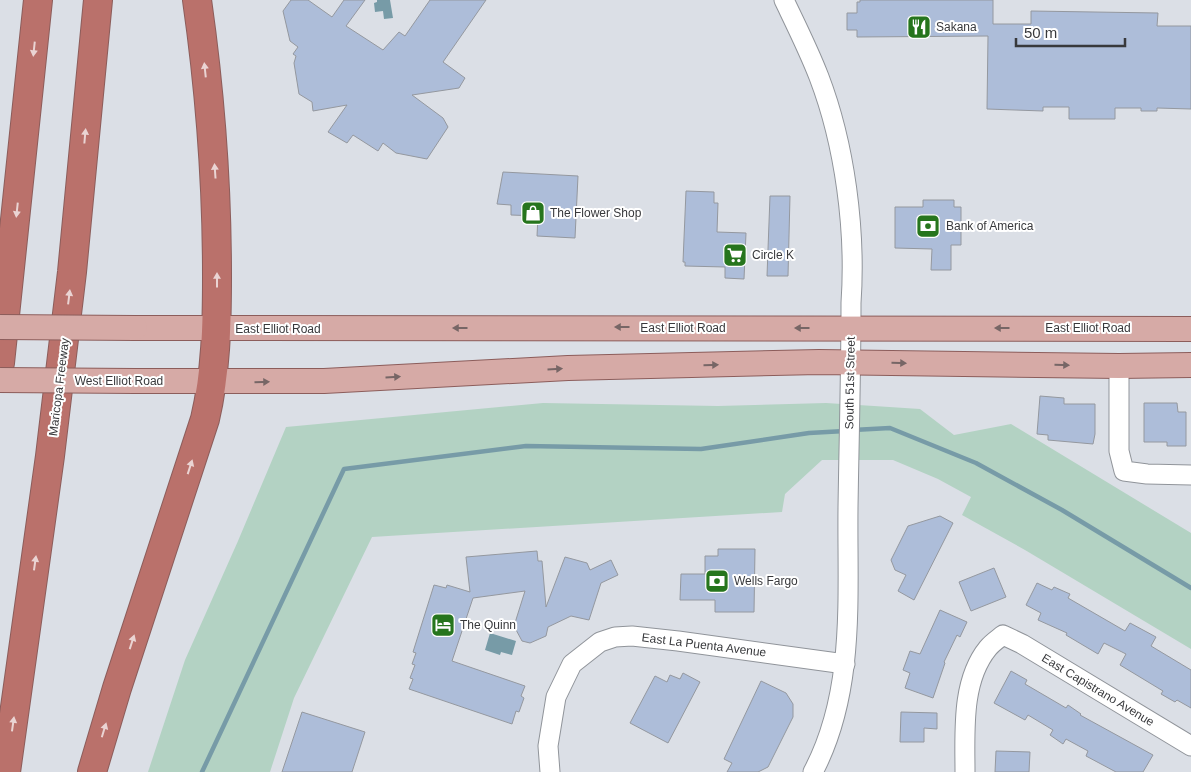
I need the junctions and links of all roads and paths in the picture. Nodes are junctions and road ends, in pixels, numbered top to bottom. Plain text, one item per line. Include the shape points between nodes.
1 (38, 0) edge
2 (98, 0) edge
3 (197, 0) edge
4 (784, 0) edge
5 (0, 326) edge
6 (851, 328) junction
7 (217, 329) junction
8 (1191, 329) edge
9 (850, 362) junction
10 (0, 363) edge
11 (1191, 364) edge
12 (1119, 366) junction
13 (0, 380) edge
14 (213, 382) junction
15 (1191, 475) edge
16 (845, 664) junction
17 (1191, 746) edge
18 (6, 772) edge
19 (92, 772) edge
20 (550, 772) edge
21 (813, 772) edge
22 (965, 772) edge

1 -> 10 highway
18 -> 2 highway, Maricopa Freeway via 72,272
7 -> 3 highway via 215,170
4 - 6 street, South 51st Street via 820,78 840,144 852,231
5 - 7 main road, East Elliot Road, bridge
6 -> 7 main road, East Elliot Road
8 -> 6 main road, East Elliot Road
6 - 9 street, South 51st Street
7 - 14 highway
9 -> 12 main road
14 -> 9 main road via 324,381 568,368
9 - 16 street, South 51st Street
11 - 12 main road
12 - 15 street via 1119,451 1124,472
13 - 14 main road, West Elliot Road, bridge
19 -> 14 highway via 205,419
16 - 20 street, East La Puenta Avenue via 632,636 600,642 572,664 556,698 548,746
16 - 21 street, South 51st Street via 834,722
17 - 22 street, East Capistrano Avenue via 1003,635 989,648 976,669 966,716

